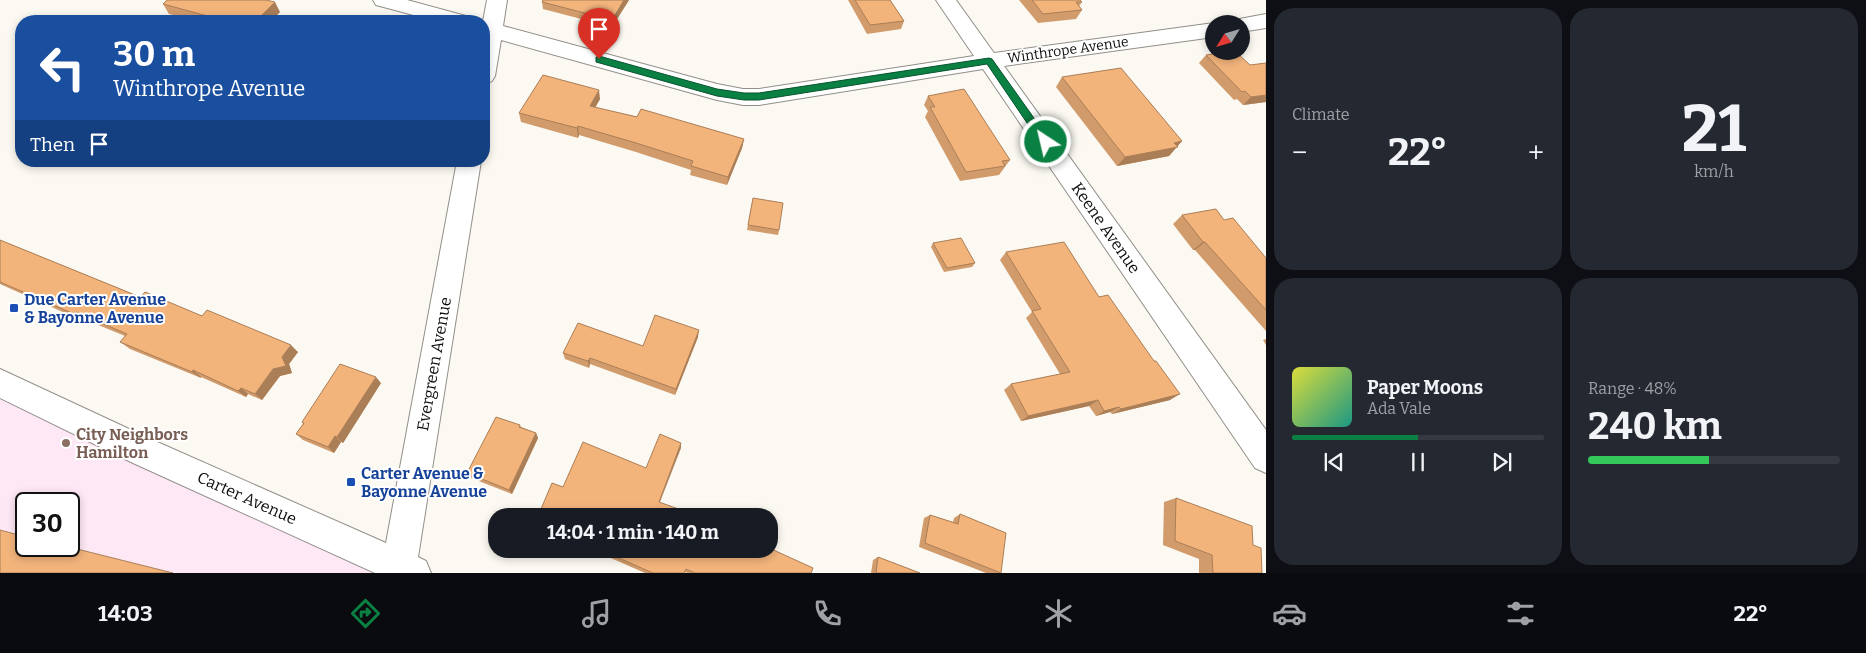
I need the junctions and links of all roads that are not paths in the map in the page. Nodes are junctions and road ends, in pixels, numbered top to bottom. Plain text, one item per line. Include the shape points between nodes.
1 (382, 0) edge
2 (497, 0) edge
3 (946, 0) edge
4 (437, 15) edge
5 (1266, 21) edge
6 (490, 23) edge
7 (1250, 24) edge
8 (490, 30) edge
9 (1205, 31) edge
10 (989, 61) junction
11 (468, 167) edge
12 (0, 383) edge
13 (1266, 457) edge
14 (407, 569) edge

1 - 4 street
2 - 6 street
3 - 10 street, Keene Avenue
5 - 7 street
8 - 10 street, Winthrope Avenue via 744,97
9 - 10 street, Winthrope Avenue
10 - 13 street, Keene Avenue
11 - 14 street, Evergreen Avenue
12 - 14 street, Carter Avenue via 144,452

